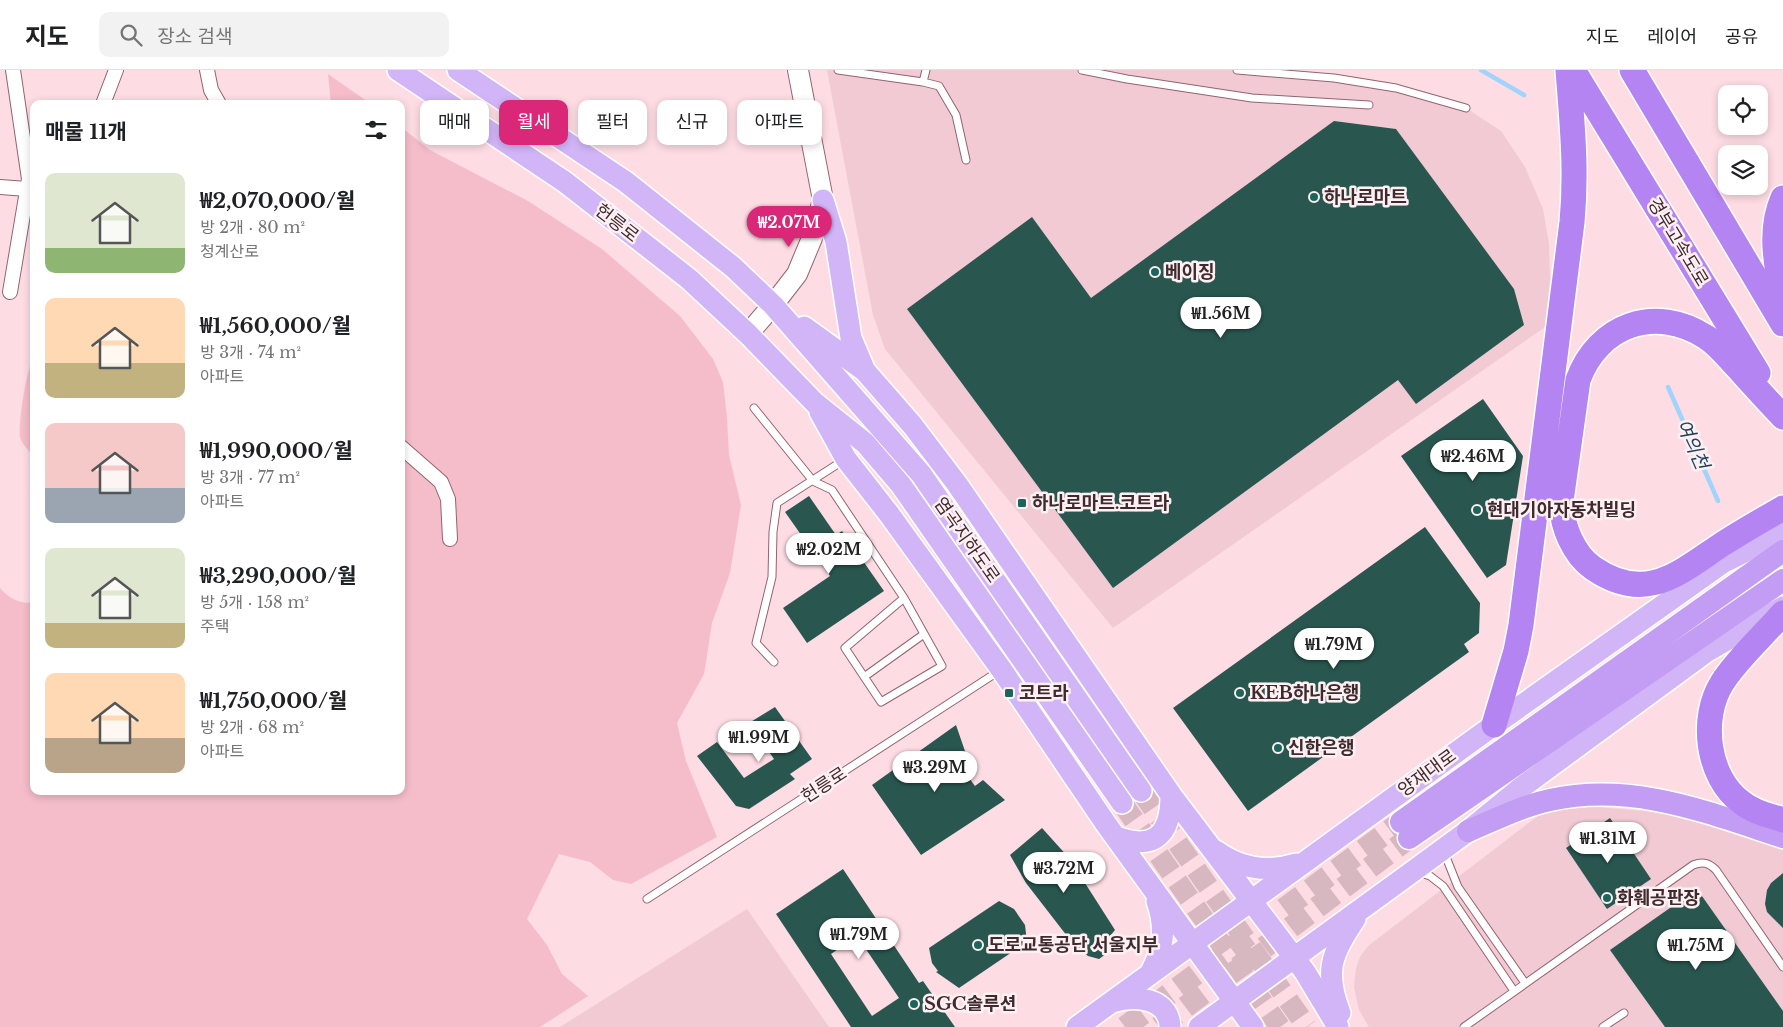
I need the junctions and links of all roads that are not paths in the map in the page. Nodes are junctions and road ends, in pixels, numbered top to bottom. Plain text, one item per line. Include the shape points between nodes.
1 (13, 70) edge
2 (116, 70) edge
3 (207, 70) edge
4 (398, 70) edge
5 (458, 70) edge
6 (798, 70) edge
7 (838, 70) edge
8 (926, 70) edge
9 (1082, 70) edge
10 (1237, 70) edge
11 (1568, 70) edge
12 (1573, 70) edge
13 (1632, 70) edge
14 (923, 82) junction
15 (105, 100) edge
16 (217, 100) edge
17 (1369, 105) dead end
18 (1466, 108) dead end
19 (966, 160) dead end
20 (30, 182) edge
21 (0, 187) edge
22 (1783, 198) edge
23 (822, 200) junction
24 (10, 292) dead end
25 (1783, 302) edge
26 (773, 305) junction
27 (1783, 324) edge
28 (748, 334) junction
29 (865, 371) junction
30 (815, 403) junction
31 (754, 408) dead end
32 (1783, 416) edge
33 (405, 450) edge
34 (846, 459) junction
35 (812, 481) junction
36 (1783, 508) edge
37 (1783, 527) edge
38 (450, 539) dead end
39 (1783, 551) edge
40 (1724, 562) junction
41 (1783, 580) edge
42 (904, 598) junction
43 (1783, 607) edge
44 (1783, 613) edge
45 (924, 634) junction
46 (774, 662) dead end
47 (1001, 669) junction
48 (864, 676) junction
49 (1494, 725) junction
50 (1142, 791) tunnel mouth
51 (1171, 795) junction
52 (1122, 803) tunnel mouth
53 (1783, 820) edge
54 (1468, 831) junction
55 (1116, 837) junction
56 (1783, 837) edge
57 (1206, 844) junction
58 (1444, 848) junction
59 (1307, 860) junction
60 (1412, 872) junction
61 (1149, 882) junction
62 (1387, 890) junction
63 (646, 899) dead end
64 (1250, 900) junction
65 (1192, 942) junction
66 (1294, 958) junction
67 (1783, 967) edge
68 (1151, 973) junction
69 (1525, 983) junction
70 (1514, 991) junction
71 (1235, 1001) junction
72 (1111, 1002) junction
73 (1624, 1013) dead end
74 (1077, 1027) edge
75 (1170, 1027) edge
76 (1199, 1027) edge
77 (1253, 1027) edge
78 (1338, 1027) edge
79 (1346, 1027) edge
80 (1464, 1027) edge
81 (1603, 1027) edge

1 - 20 street
2 - 15 street
3 - 16 street
4 - 28 main road, 헌릉로 via 572,188 689,279
5 - 26 main road via 626,182 733,267
6 - 23 main road
7 - 14 lane
8 - 14 lane
9 - 17 lane via 1252,98
10 - 18 lane via 1334,78 1396,88
11 - 49 highway via 1575,148 1572,222 1522,625
12 - 32 highway, 경부고속도로
13 - 27 highway
14 - 19 lane via 939,86 956,114
20 - 21 street
20 - 24 street
22 - 25 highway via 1774,240
23 - 26 main road via 812,238 797,274
23 - 29 main road via 836,242 851,338
26 - 28 main road
26 - 29 main road
26 - 50 main road, 염곡지하도로 via 921,474
28 - 30 main road, 헌릉로
29 - 51 main road via 957,484
30 - 34 main road
30 - 52 main road, 염곡지하도로 via 864,443 901,486
31 - 35 lane
32 - 36 highway via 1706,337 1668,323 1632,324 1603,341 1589,357 1580,376 1575,392 1561,501 1566,530 1586,562 1616,580 1642,585 1674,577
33 - 38 street via 441,482 448,499
34 - 35 lane
34 - 47 main road
35 - 42 lane via 832,490
35 - 46 lane via 777,503 772,577 756,643
36 - 40 main road
37 - 40 main road, 양재대로
39 - 41 highway, 양재대로 via 1405,830
40 - 49 main road, 양재대로
42 - 45 lane
42 - 48 lane via 845,648
43 - 54 main road via 1706,652 1518,790
44 - 53 highway via 1722,683 1711,714 1710,731 1716,769 1727,789 1750,808
45 - 48 lane
45 - 48 lane via 942,666 881,702
47 - 55 main road
47 - 63 lane, 헌릉로
49 - 59 main road, 양재대로
51 - 55 main road via 1168,823 1157,838 1144,842
51 - 57 main road
54 - 56 highway via 1548,800 1606,795 1637,796 1682,804
54 - 58 main road
55 - 61 main road
57 - 59 main road via 1230,860 1257,869 1281,868
57 - 64 main road
58 - 60 main road
58 - 69 lane via 1458,887
59 - 64 main road, 양재대로
60 - 62 main road
60 - 70 lane via 1421,872 1443,886
61 - 65 main road
61 - 68 main road via 1164,929 1159,955
62 - 66 main road
62 - 79 main road via 1365,905 1341,942 1332,963 1332,991
64 - 65 main road, 양재대로
64 - 66 main road
65 - 68 main road, 양재대로
65 - 71 main road
66 - 71 main road
66 - 78 main road
67 - 69 lane via 1716,870 1710,864 1700,862
68 - 72 main road, 양재대로
69 - 70 lane
70 - 80 lane
71 - 76 main road
71 - 77 main road
72 - 74 main road, 양재대로
72 - 75 main road via 1135,999 1155,1003 1166,1011
73 - 81 lane

